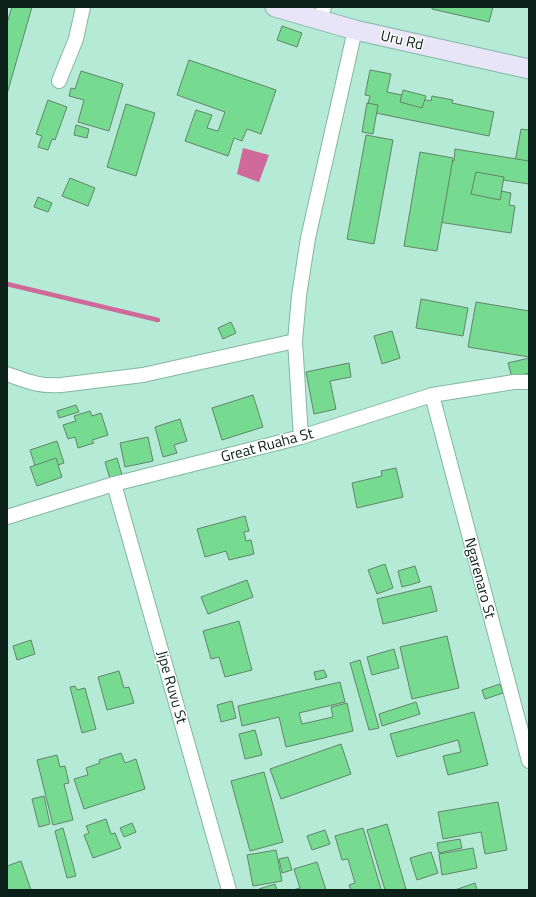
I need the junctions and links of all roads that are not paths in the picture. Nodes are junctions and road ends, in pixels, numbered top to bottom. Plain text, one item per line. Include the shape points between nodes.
1 (83, 7) edge
2 (275, 7) edge
3 (295, 10) edge
4 (321, 14) edge
5 (354, 30) junction
6 (529, 69) edge
7 (60, 82) dead end
8 (295, 341) junction
9 (7, 374) edge
10 (529, 382) edge
11 (432, 395) junction
12 (301, 437) junction
13 (114, 484) junction
14 (7, 517) edge
15 (529, 761) edge
16 (229, 890) edge

1 - 7 street via 76,39
2 - 3 street, Uru Rd
3 - 4 street, Uru Rd
4 - 5 street, Uru Rd
5 - 6 street, Uru Rd
5 - 8 street via 308,238
8 - 9 street via 143,376 48,386 37,385
8 - 12 street
10 - 11 street, Great Ruaha St
11 - 12 street, Great Ruaha St
11 - 15 street, Ngarenaro St
12 - 13 street, Great Ruaha St
13 - 14 street, Great Ruaha St
13 - 16 street, Jipe Ruvu St

